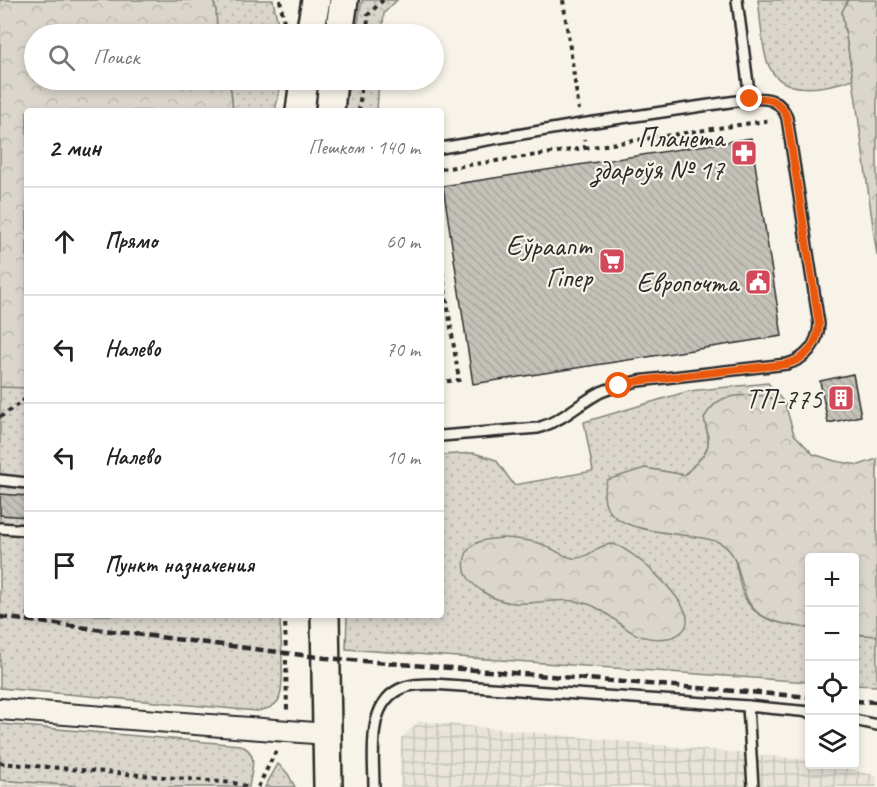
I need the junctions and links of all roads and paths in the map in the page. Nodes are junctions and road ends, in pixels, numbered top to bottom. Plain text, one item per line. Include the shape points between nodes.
1 (280, 0) edge
2 (316, 0) edge
3 (344, 0) edge
4 (383, 0) edge
5 (737, 0) edge
6 (369, 15) dead end
7 (284, 24) edge
8 (312, 24) edge
9 (340, 24) edge
10 (303, 90) edge
11 (332, 90) edge
12 (361, 90) edge
13 (750, 99) junction
14 (300, 108) edge
15 (330, 108) edge
16 (359, 108) edge
17 (787, 118) junction
18 (444, 147) edge
19 (585, 148) dead end
20 (444, 282) edge
21 (444, 382) edge
22 (24, 400) edge
23 (0, 417) edge
24 (444, 436) edge
25 (0, 480) edge
26 (24, 483) edge
27 (0, 528) edge
28 (24, 530) edge
29 (286, 618) edge
30 (311, 618) edge
31 (325, 618) edge
32 (748, 706) junction
33 (0, 709) edge
34 (805, 712) edge
35 (859, 721) edge
36 (877, 725) edge
37 (308, 732) junction
38 (0, 763) edge
39 (248, 787) edge
40 (258, 787) edge
41 (313, 787) edge
42 (328, 787) edge
43 (374, 787) edge
44 (753, 787) edge

1 - 7 path
2 - 8 main road
3 - 9 main road
4 - 6 path
5 - 13 lane
10 - 14 main road
11 - 15 main road
12 - 16 path
13 - 17 lane via 774,100
13 - 18 lane
17 - 19 path
17 - 24 lane via 819,324 815,341 804,357 787,364 619,386 538,428
20 - 21 path via 459,380
22 - 23 path
25 - 26 lane
27 - 28 lane
29 - 37 path
30 - 37 main road
31 - 37 main road
32 - 34 lane
32 - 43 lane via 433,684 406,686 393,692 376,719
32 - 44 lane
33 - 37 street
35 - 36 lane
37 - 40 path
37 - 41 main road
37 - 42 main road
38 - 39 path

